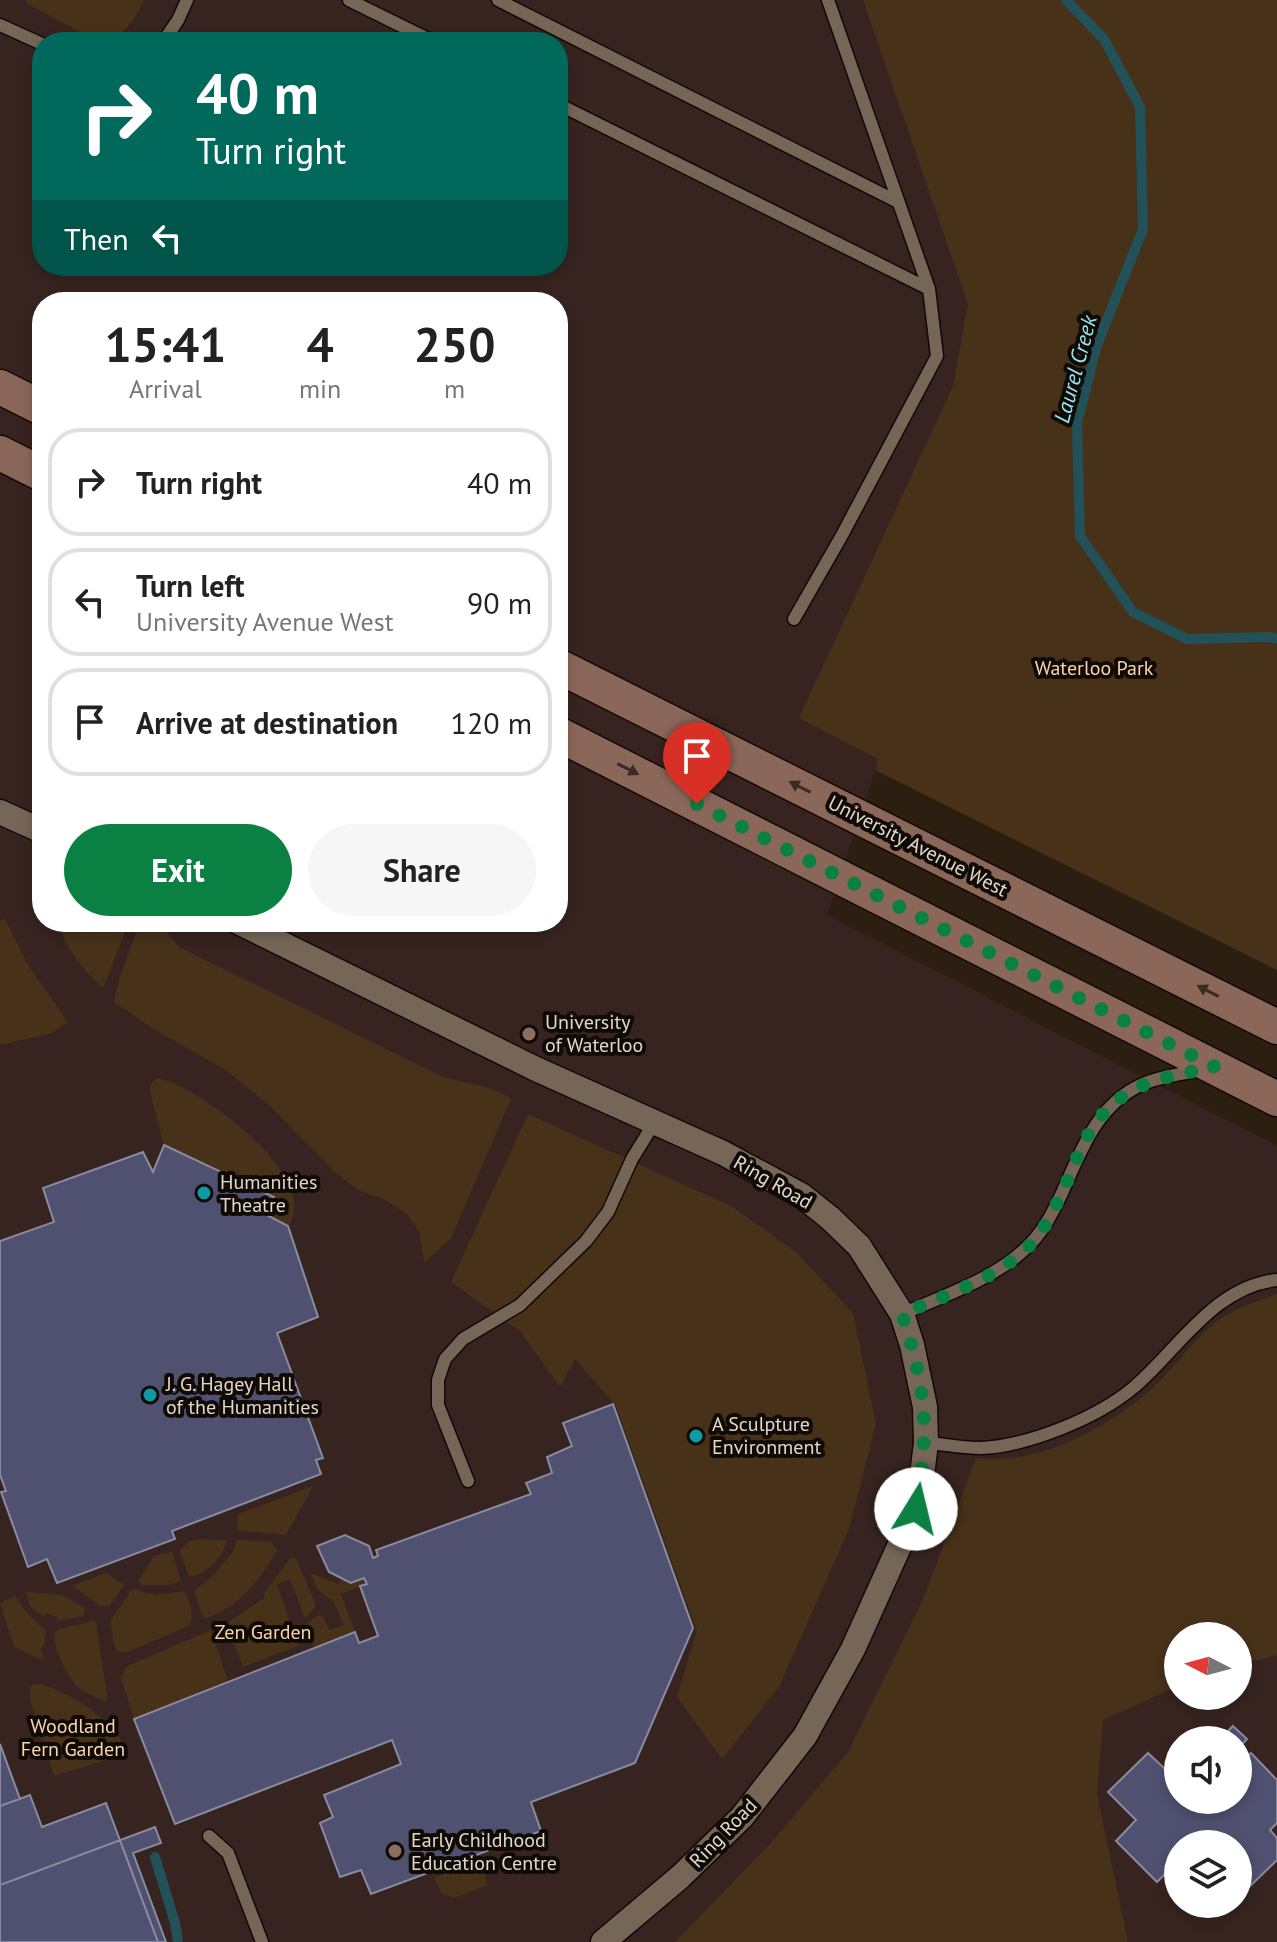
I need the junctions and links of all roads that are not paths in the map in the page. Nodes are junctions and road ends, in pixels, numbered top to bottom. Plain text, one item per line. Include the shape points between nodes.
1 (187, 0) edge
2 (349, 0) edge
3 (498, 0) edge
4 (828, 0) edge
5 (0, 25) edge
6 (170, 32) edge
7 (414, 32) edge
8 (561, 32) edge
9 (568, 35) edge
10 (32, 39) edge
11 (568, 109) edge
12 (898, 202) junction
13 (929, 289) junction
14 (0, 387) edge
15 (32, 403) edge
16 (0, 453) edge
17 (32, 469) edge
18 (794, 619) dead end
19 (568, 671) edge
20 (568, 739) edge
21 (0, 812) edge
22 (32, 826) edge
23 (258, 932) edge
24 (1277, 1027) edge
25 (1215, 1067) junction
26 (1277, 1099) edge
27 (654, 1123) junction
28 (1277, 1280) edge
29 (902, 1314) junction
30 (926, 1443) junction
31 (468, 1481) dead end
32 (209, 1836) dead end
33 (262, 1942) edge
34 (603, 1942) edge

1 - 6 lane
2 - 7 lane
3 - 8 lane
4 - 12 lane
5 - 10 lane
9 - 12 lane
11 - 13 lane
12 - 13 lane
13 - 18 lane via 937,356
14 - 15 main road
16 - 17 main road
24 -> 19 main road, University Avenue West
20 -> 25 main road
21 - 22 street
23 - 27 street, Ring Road
25 - 26 main road
25 - 29 lane via 1141,1084 1113,1103 1089,1133 1054,1210 1027,1249 1007,1264
27 - 29 street, Ring Road via 723,1153 821,1210 859,1246
27 - 31 lane via 608,1212 586,1241 520,1305 463,1339 445,1359 438,1405
28 - 30 lane via 1244,1289 1220,1305 1134,1387 1078,1420 981,1448
29 - 30 street, Ring Road via 925,1407
30 - 34 street, Ring Road via 916,1509 853,1649 805,1736 742,1817
32 - 33 lane via 228,1853

